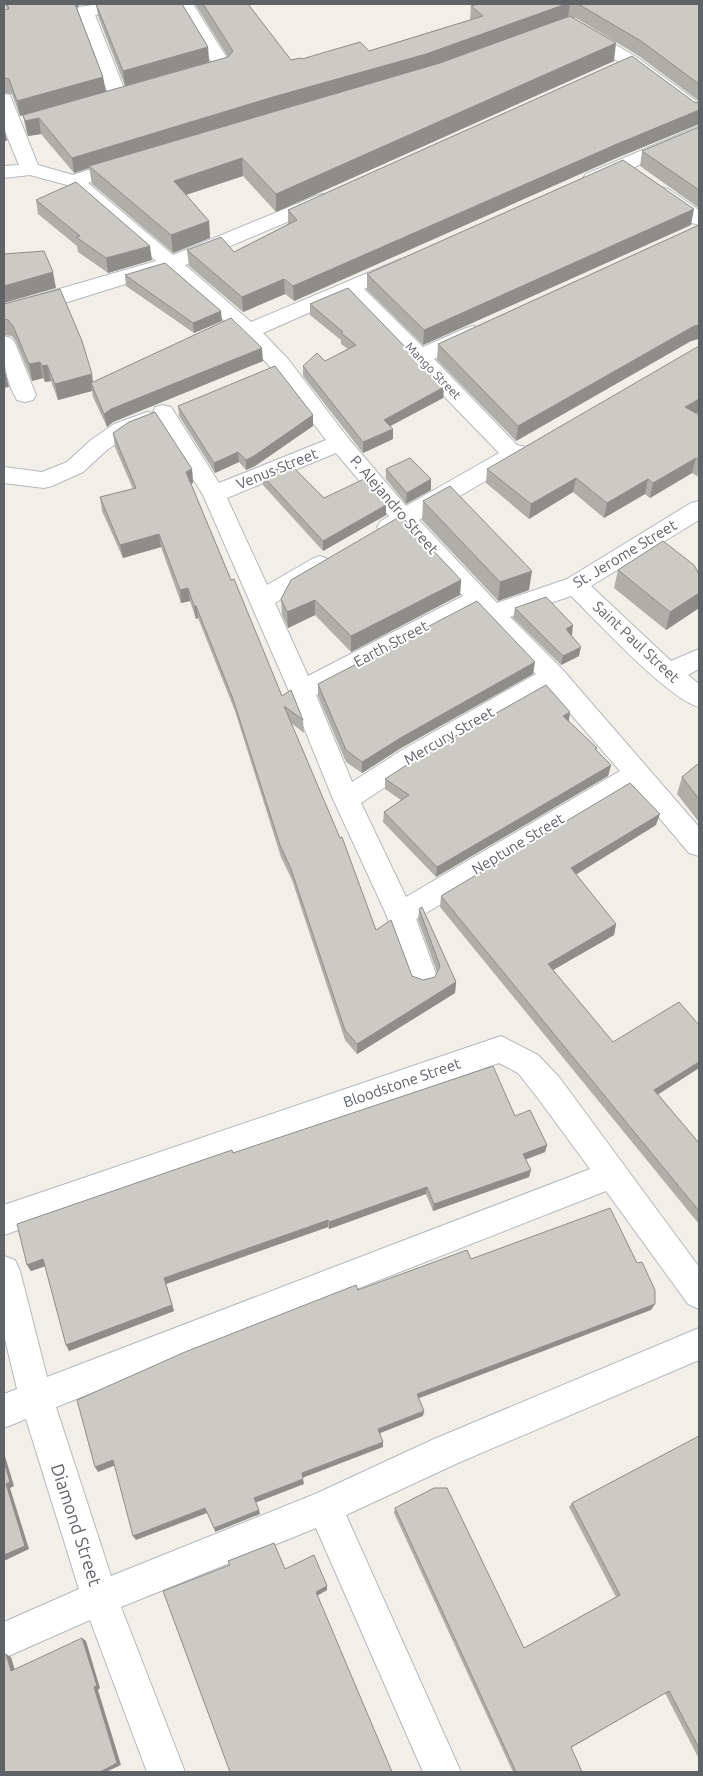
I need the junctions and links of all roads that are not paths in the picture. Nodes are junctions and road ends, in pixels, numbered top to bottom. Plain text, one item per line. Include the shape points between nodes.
1 (134, 4) edge
2 (185, 4) edge
3 (569, 24) edge
4 (632, 62) junction
5 (614, 70) edge
6 (179, 78) edge
7 (4, 99) edge
8 (100, 101) edge
9 (699, 112) edge
10 (699, 132) edge
11 (30, 169) junction
12 (112, 169) edge
13 (4, 172) edge
14 (634, 174) junction
15 (74, 181) junction
16 (576, 186) edge
17 (340, 192) edge
18 (696, 228) edge
19 (414, 260) edge
20 (172, 263) junction
21 (352, 288) junction
22 (4, 312) edge
23 (492, 324) edge
24 (249, 331) junction
25 (4, 343) edge
26 (420, 357) junction
27 (25, 396) dead end
28 (539, 440) edge
29 (340, 443) junction
30 (514, 454) junction
31 (4, 475) edge
32 (214, 494) junction
33 (699, 509) edge
34 (404, 519) junction
35 (372, 537) edge
36 (340, 554) edge
37 (575, 585) junction
38 (262, 600) junction
39 (486, 606) junction
40 (699, 658) edge
41 (668, 674) junction
42 (553, 676) junction
43 (302, 691) junction
44 (699, 697) edge
45 (637, 774) junction
46 (346, 799) junction
47 (699, 845) edge
48 (400, 914) junction
49 (423, 977) dead end
50 (611, 1175) junction
51 (4, 1220) edge
52 (4, 1271) edge
53 (699, 1293) edge
54 (699, 1344) edge
55 (36, 1398) junction
56 (4, 1411) edge
57 (325, 1507) junction
58 (100, 1598) junction
59 (4, 1640) edge
60 (166, 1772) edge
61 (442, 1772) edge

1 - 8 street via 85,11 127,93
2 - 6 street via 222,66
3 - 4 street
4 - 5 street
4 - 9 street
7 - 11 street via 21,124
10 - 14 street
11 - 13 street
11 - 15 street
12 - 15 street
14 - 16 street
14 - 18 street
15 - 20 street, P. Alejandro Street
17 - 20 street
19 - 21 street
20 - 22 street
20 - 24 street, P. Alejandro Street
21 - 24 street
21 - 26 street, Mango Street
23 - 26 street
24 - 29 street, P. Alejandro Street via 271,368
25 - 27 street
26 - 30 street, Mango Street
28 - 30 street
29 - 32 street, Venus Street
29 - 34 street, P. Alejandro Street
30 - 34 street
31 - 32 street via 44,480 75,468 122,429 172,408 176,436
32 - 38 street
33 - 37 street, St. Jerome Street
34 - 35 street
34 - 39 street, P. Alejandro Street
36 - 38 street
37 - 39 street, St. Jerome Street
37 - 41 street, Saint Paul Street
38 - 43 street
39 - 42 street, P. Alejandro Street
39 - 43 street, Earth Street
40 - 41 street
41 - 44 street, Saint Paul Street
42 - 45 street, P. Alejandro Street
42 - 46 street, Mercury Street via 411,757
43 - 46 street
45 - 47 street, P. Alejandro Street
45 - 48 street, Neptune Street
46 - 48 street
48 - 49 street
50 - 51 street, Bloodstone Street via 528,1064 501,1049
50 - 53 street, Bloodstone Street
50 - 55 street
52 - 55 street, Diamond Street
54 - 57 street via 446,1451
55 - 56 street
55 - 58 street, Diamond Street
57 - 58 street
57 - 61 street
58 - 59 street
58 - 60 street, Diamond Street

